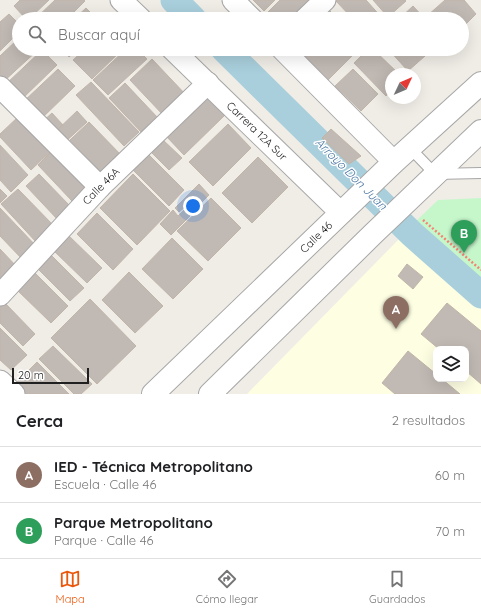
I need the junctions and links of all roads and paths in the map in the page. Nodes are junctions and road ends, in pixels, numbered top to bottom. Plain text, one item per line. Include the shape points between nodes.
1 (121, 0) edge
2 (233, 0) edge
3 (324, 0) edge
4 (134, 12) edge
5 (245, 12) edge
6 (312, 12) edge
7 (179, 56) edge
8 (289, 56) edge
9 (208, 83) junction
10 (481, 83) edge
11 (0, 87) edge
12 (481, 131) edge
13 (395, 162) junction
14 (481, 173) edge
15 (435, 174) junction
16 (100, 187) junction
17 (414, 208) junction
18 (345, 209) junction
19 (481, 270) edge
20 (0, 294) edge
21 (0, 381) edge
22 (14, 394) edge
23 (153, 394) edge
24 (210, 394) edge

1 - 4 street
2 - 5 street
3 - 6 street
7 - 9 street, Carrera 12A Sur
8 - 13 street
9 - 16 street, Calle 46A
9 - 18 street, Carrera 12A Sur
10 - 13 street, Calle 46
11 - 16 street
12 - 15 street
13 - 15 lane
13 - 18 street, Calle 46
14 - 15 lane
15 - 17 street
16 - 20 street, Calle 46A
17 - 19 path
17 - 24 street via 373,234
18 - 23 street, Calle 46
21 - 22 street

